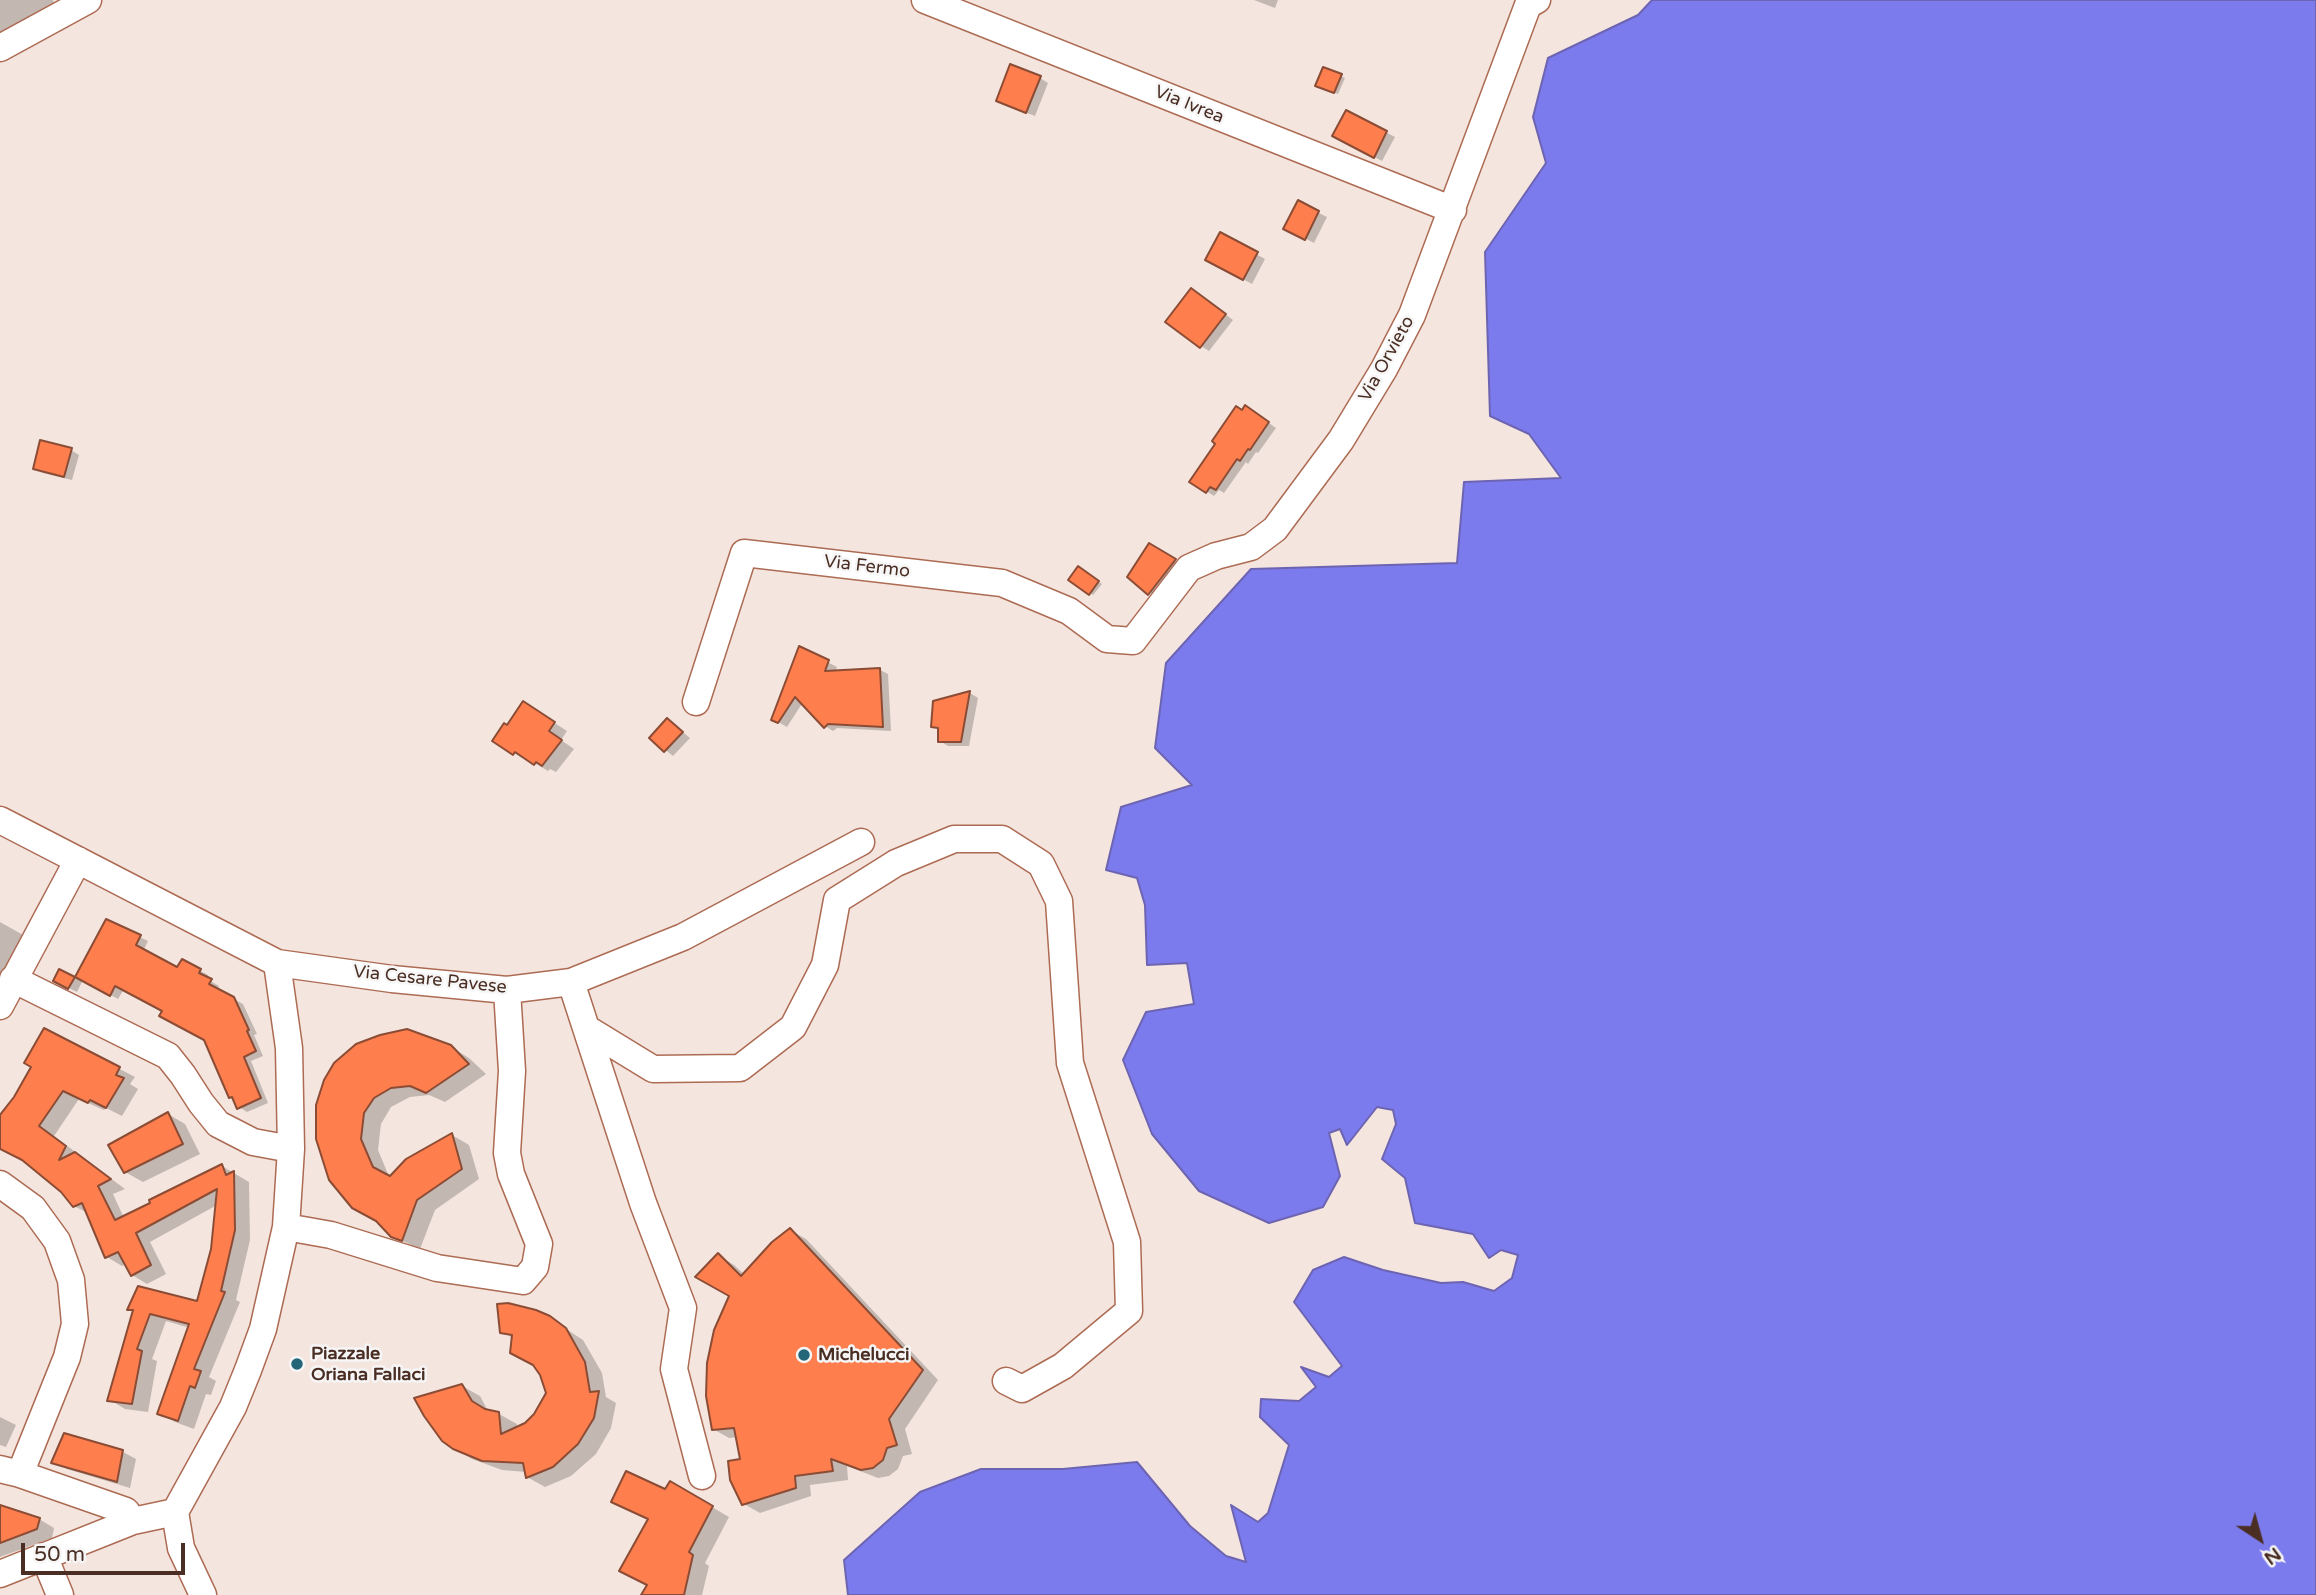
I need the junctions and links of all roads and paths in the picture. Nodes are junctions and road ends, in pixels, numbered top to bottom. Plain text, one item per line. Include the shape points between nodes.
1 (925, 0) edge
2 (1532, 2) edge
3 (71, 4) edge
4 (0, 48) edge
5 (1452, 210) junction
6 (1133, 641) joint
7 (696, 702) dead end
8 (0, 820) edge
9 (861, 842) dead end
10 (78, 860) junction
11 (277, 963) junction
12 (13, 979) junction
13 (571, 982) junction
14 (507, 990) junction
15 (0, 1006) edge
16 (586, 1028) junction
17 (291, 1149) junction
18 (0, 1184) edge
19 (286, 1227) junction
20 (1006, 1381) dead end
21 (10, 1471) edge
22 (702, 1476) dead end
23 (175, 1512) junction
24 (133, 1521) junction
25 (44, 1556) junction
26 (0, 1574) edge
27 (60, 1595) edge
28 (203, 1595) edge

1 - 5 street, Via Ivrea
2 - 5 street, Via Orvieto
3 - 4 street
5 - 6 street, Via Orvieto via 1412,315 1333,451 1275,529 1251,547 1189,568
6 - 7 street, Via Fermo via 1107,639 1069,611 1002,583 744,553
8 - 10 street, Via Cesare Pavese
9 - 13 street, Via Cesare Pavese via 683,937
10 - 11 street, Via Cesare Pavese
10 - 12 street
11 - 14 street, Via Cesare Pavese
11 - 17 street via 289,1048
12 - 15 street
12 - 17 street via 169,1056 218,1124 253,1142
13 - 14 street, Via Cesare Pavese
13 - 16 street
14 - 19 street via 512,1071 507,1153 539,1244 535,1268 523,1281 437,1268 331,1235
16 - 20 street via 653,1069 740,1068 793,1027 825,965 837,900 895,863 954,839 1002,839 1041,864 1059,901 1070,1063 1126,1242 1129,1311 1063,1366 1022,1389
16 - 22 street via 682,1308 674,1370
17 - 19 street
18 - 21 street via 33,1208 57,1241 71,1280 75,1324 67,1357
19 - 23 street via 263,1329 248,1370 233,1407
21 - 24 street via 126,1511
23 - 24 street
23 - 28 street via 181,1548
24 - 25 street
25 - 26 street
25 - 27 street

